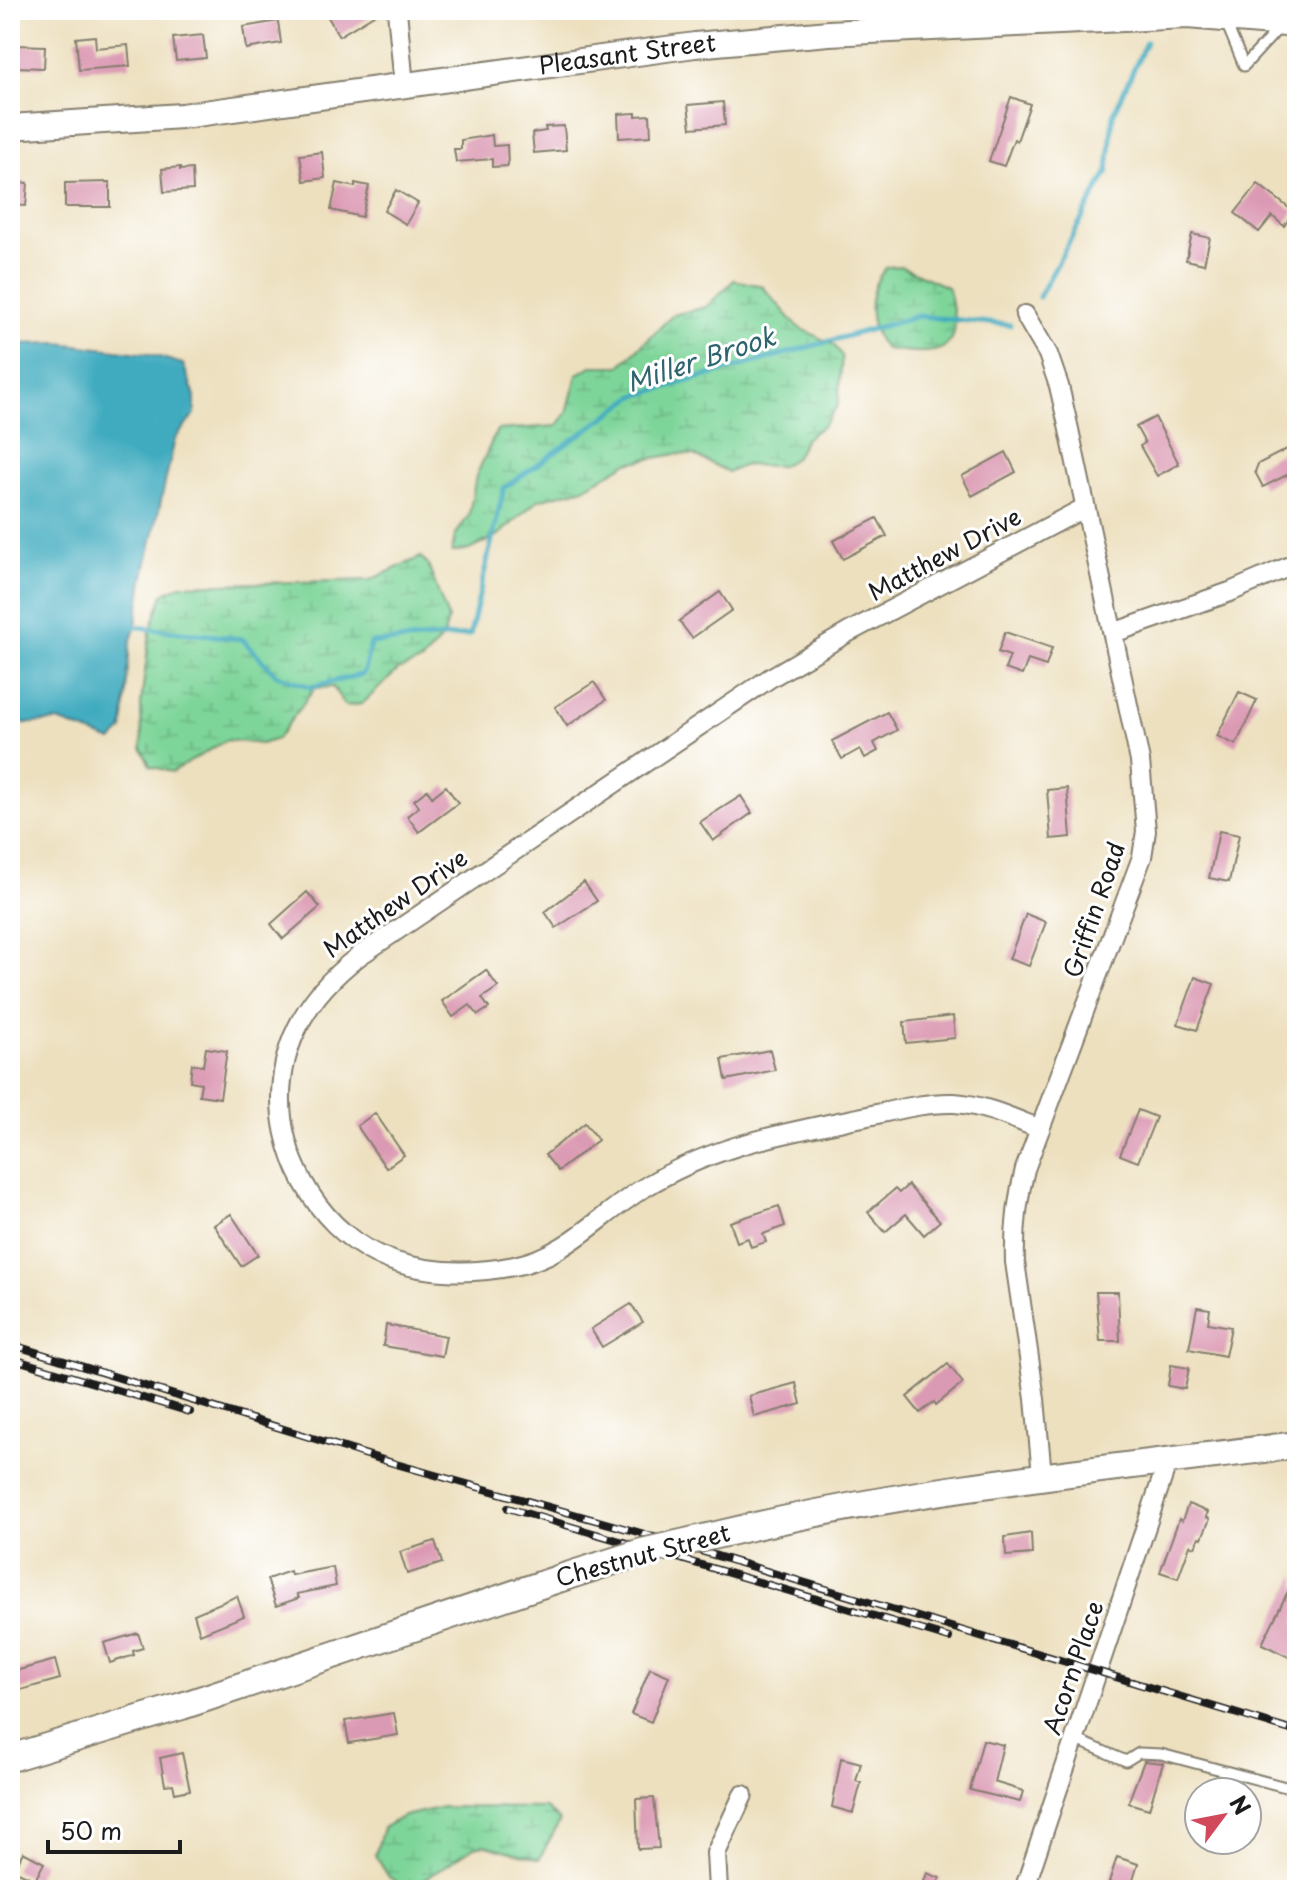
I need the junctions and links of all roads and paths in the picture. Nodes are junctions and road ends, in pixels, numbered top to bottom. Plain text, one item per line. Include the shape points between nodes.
1 (397, 10) edge
2 (1224, 17) junction
3 (954, 18) edge
4 (1291, 24) edge
5 (404, 86) junction
6 (10, 127) edge
7 (1025, 315) dead end
8 (1084, 508) junction
9 (1297, 563) edge
10 (1113, 633) junction
11 (1040, 1129) junction
12 (1297, 1445) edge
13 (1168, 1461) junction
14 (1042, 1475) junction
15 (1075, 1739) junction
16 (10, 1758) edge
17 (1293, 1789) dead end
18 (743, 1795) dead end
19 (718, 1890) edge
20 (1024, 1890) edge

1 - 5 street
2 - 3 street, Pleasant Street
2 - 4 street, Pleasant Street
2 - 4 lane via 1244,66
3 - 5 street, Pleasant Street via 707,44
5 - 6 street, Pleasant Street via 182,116
7 - 8 street, Griffin Road via 1042,340 1059,386
8 - 10 street, Griffin Road
8 - 11 street, Matthew Drive via 770,678 359,956 317,995 302,1017 287,1052 281,1087 284,1136 297,1172 316,1201 372,1251 442,1271 515,1266 543,1258 673,1171 752,1140 927,1104 973,1106
9 - 10 street
10 - 11 street, Griffin Road via 1140,761 1146,831 1142,857
11 - 14 street, Griffin Road via 1019,1194 1014,1241
12 - 13 main road, Chestnut Street
13 - 14 main road, Chestnut Street
13 - 15 street, Acorn Place
14 - 16 main road, Chestnut Street, bridge via 814,1512 642,1552
15 - 17 lane via 1126,1761 1139,1753 1161,1754
15 - 20 street, Acorn Place
18 - 19 street via 716,1853

